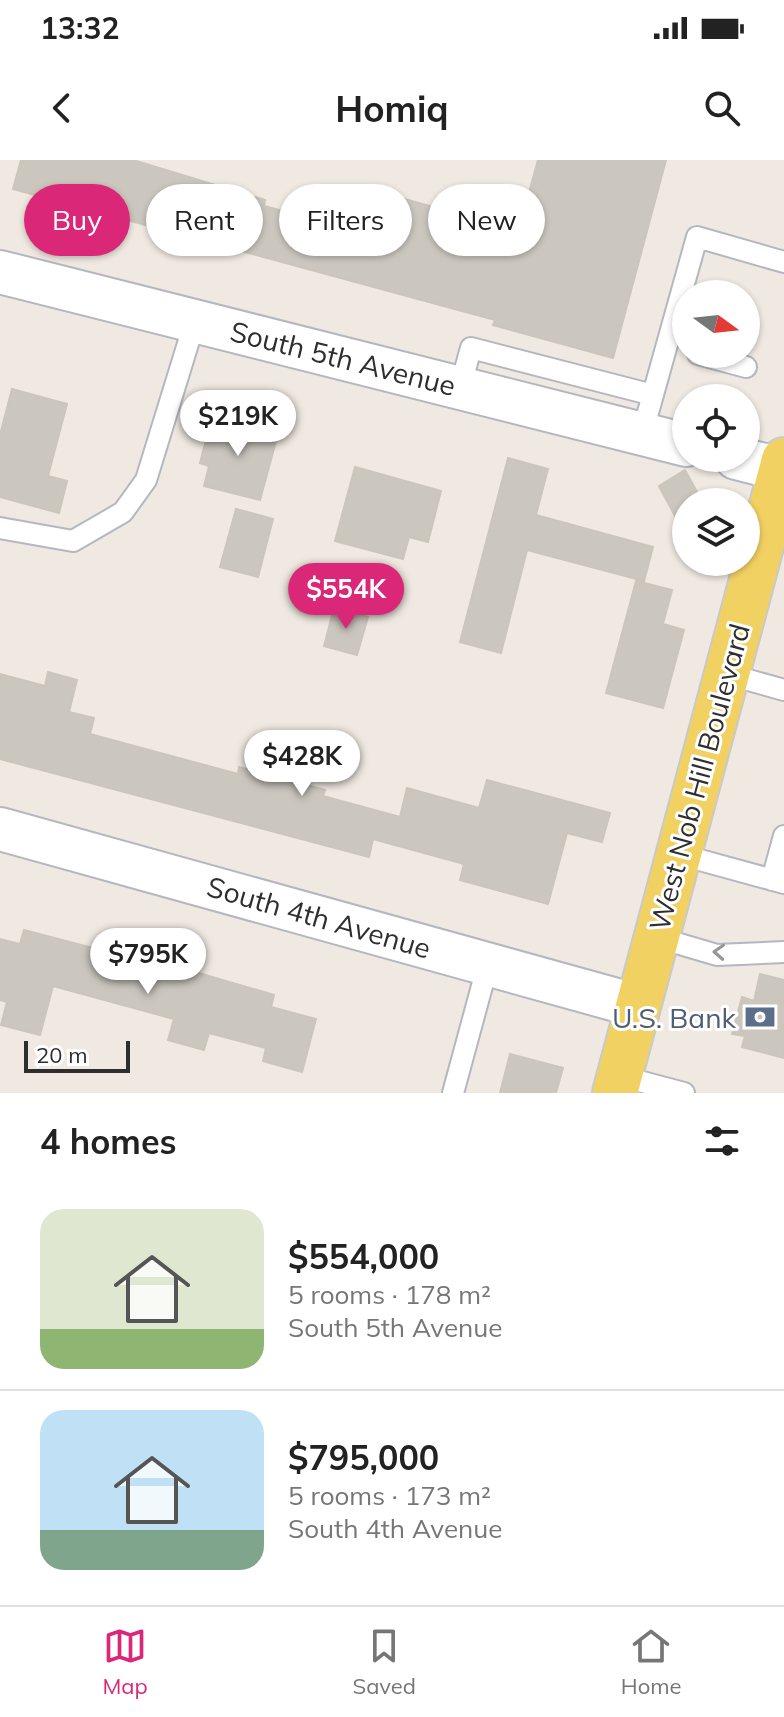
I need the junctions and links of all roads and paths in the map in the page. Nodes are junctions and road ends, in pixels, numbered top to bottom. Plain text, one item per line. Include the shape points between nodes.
1 (784, 262) edge
2 (0, 272) edge
3 (689, 280) edge
4 (195, 321) junction
5 (672, 357) edge
6 (647, 415) junction
7 (672, 434) edge
8 (760, 463) edge
9 (783, 467) edge
10 (0, 528) edge
11 (727, 674) junction
12 (784, 690) edge
13 (0, 829) edge
14 (784, 836) edge
15 (678, 854) junction
16 (778, 882) edge
17 (656, 937) junction
18 (784, 952) edge
19 (488, 964) junction
20 (638, 1006) junction
21 (617, 1084) edge
22 (453, 1093) edge
23 (684, 1093) edge

1 - 3 lane via 697,237
2 - 4 street, South 5th Avenue
4 - 6 street, South 5th Avenue via 460,388
4 - 10 lane via 146,480 123,512 73,541
5 - 6 lane
6 - 7 street, South 5th Avenue
8 - 9 street
9 - 11 main road, West Nob Hill Boulevard
11 - 12 lane
11 - 15 main road, West Nob Hill Boulevard
13 - 19 street, South 4th Avenue
14 - 16 lane
15 - 16 lane
15 - 17 main road, West Nob Hill Boulevard
18 -> 17 lane via 717,955
17 - 20 main road, West Nob Hill Boulevard
19 - 20 street, South 4th Avenue
19 - 22 lane
20 - 21 main road, West Nob Hill Boulevard
21 - 23 lane

